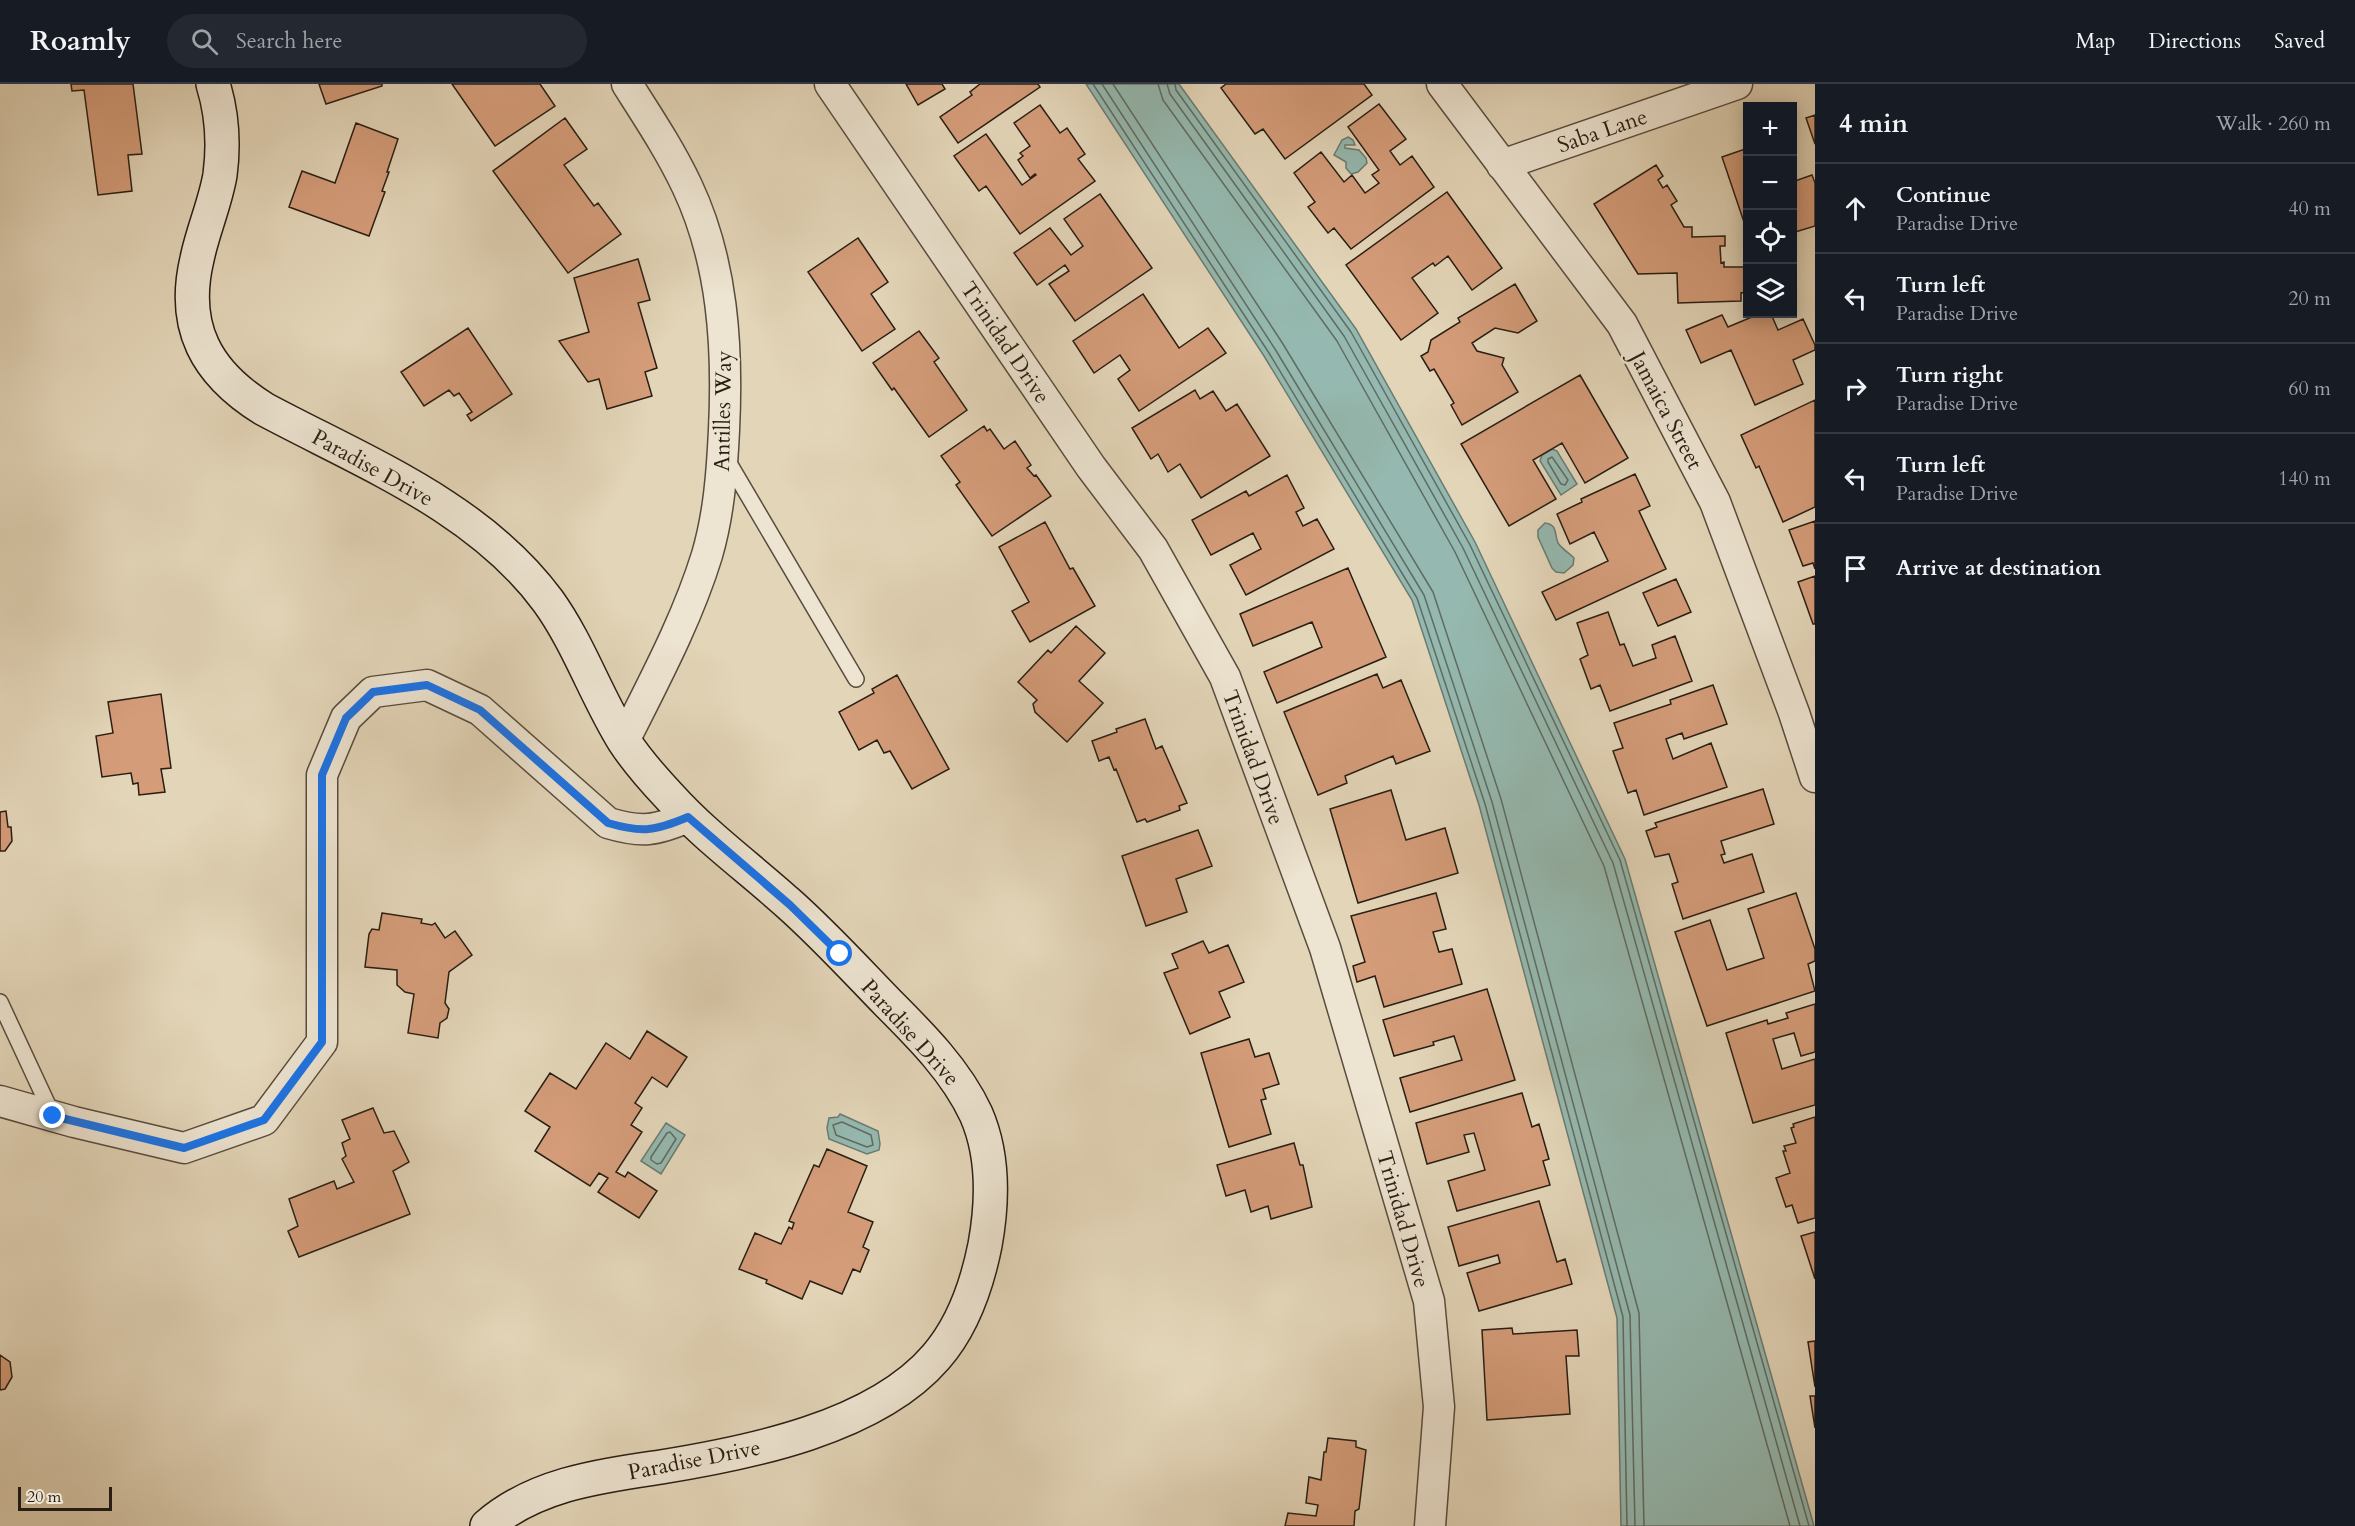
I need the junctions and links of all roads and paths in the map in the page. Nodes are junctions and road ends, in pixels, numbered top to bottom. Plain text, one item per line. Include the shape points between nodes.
1 (213, 84) edge
2 (627, 84) edge
3 (830, 84) edge
4 (1442, 84) edge
5 (1737, 84) edge
6 (1502, 165) junction
7 (723, 453) junction
8 (856, 679) dead end
9 (624, 741) junction
10 (1815, 777) edge
11 (688, 817) junction
12 (0, 1002) edge
13 (0, 1101) edge
14 (53, 1116) junction
15 (487, 1526) edge
16 (1430, 1526) edge

1 - 9 street, Paradise Drive via 221,119 220,173 197,256 191,297 197,334 209,359 244,397 405,482 470,526 515,564 559,619
2 - 7 street, Antilles Way via 688,188 711,256 723,324
3 - 16 street, Trinidad Drive via 1091,467 1153,549 1225,677 1325,948 1429,1301 1439,1407
4 - 6 street, Jamaica Street
5 - 6 street, Saba Lane
6 - 10 street, Jamaica Street via 1622,324 1715,502
7 - 8 lane
7 - 9 street, Antilles Way via 714,529 700,574
9 - 11 street, Paradise Drive
11 - 14 street via 667,826 634,831 608,823 480,710 427,685 373,692 346,718 322,775 322,1042 264,1120 184,1148
11 - 15 street, Paradise Drive via 816,930 920,1036 957,1080 977,1116 988,1154 990,1216 977,1277 964,1314 934,1359 894,1393 862,1411 756,1448 561,1487 514,1506
12 - 14 lane
13 - 14 street

